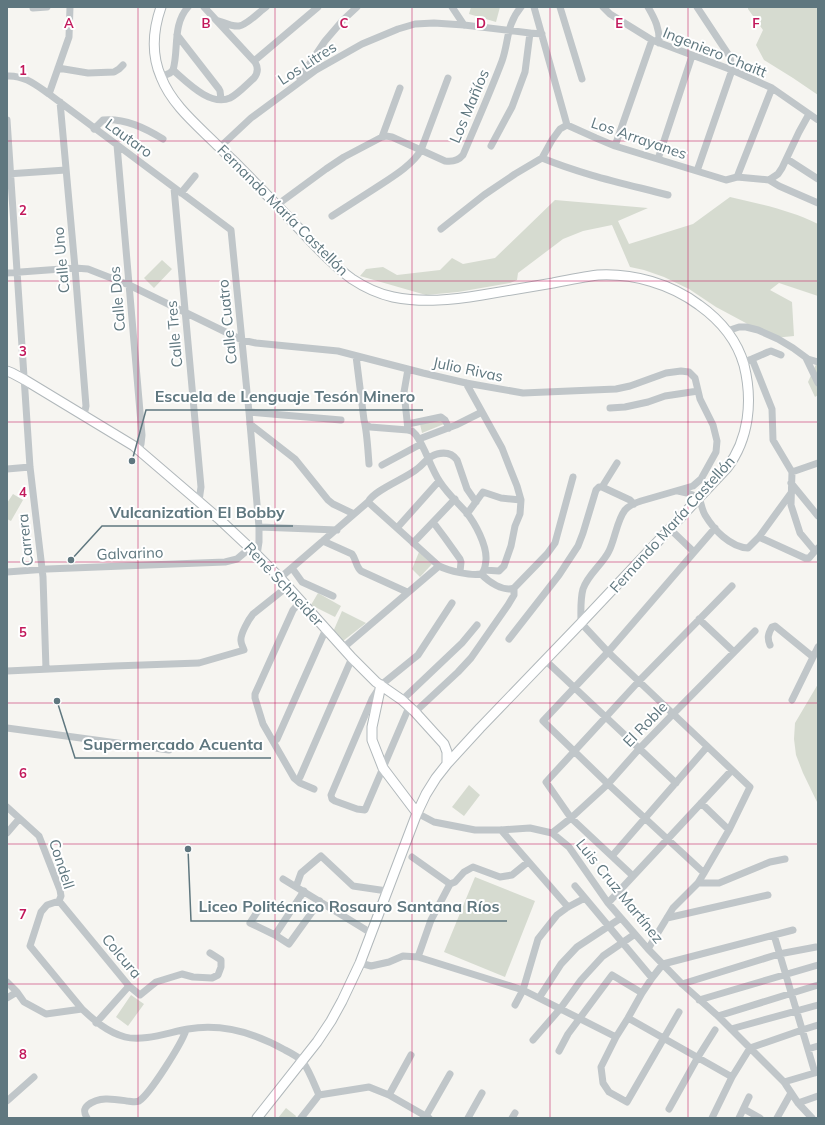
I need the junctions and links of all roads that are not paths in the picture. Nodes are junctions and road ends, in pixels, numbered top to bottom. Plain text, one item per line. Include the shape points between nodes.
1 (47, 7) edge
2 (70, 7) edge
3 (160, 7) edge
4 (188, 7) edge
5 (204, 7) edge
6 (266, 7) edge
7 (318, 7) edge
8 (357, 7) edge
9 (452, 7) edge
10 (521, 7) edge
11 (534, 7) edge
12 (560, 7) edge
13 (603, 7) edge
14 (648, 7) edge
15 (697, 7) edge
16 (33, 8) dead end
17 (216, 20) junction
18 (464, 25) junction
19 (508, 30) junction
20 (530, 33) junction
21 (542, 34) junction
22 (177, 35) junction
23 (655, 42) junction
24 (692, 56) junction
25 (254, 61) junction
26 (123, 65) dead end
27 (58, 68) junction
28 (173, 70) junction
29 (732, 70) junction
30 (7, 76) edge
31 (161, 77) junction
32 (448, 78) dead end
33 (582, 79) dead end
34 (297, 83) junction
35 (400, 88) dead end
36 (772, 88) junction
37 (49, 94) junction
38 (221, 99) junction
39 (60, 102) junction
40 (809, 114) junction
41 (7, 120) edge
42 (818, 120) edge
43 (567, 125) junction
44 (94, 129) junction
45 (382, 137) junction
46 (163, 139) dead end
47 (117, 145) junction
48 (491, 146) dead end
49 (615, 146) junction
50 (220, 147) junction
51 (421, 150) junction
52 (542, 158) junction
53 (658, 159) junction
54 (786, 159) junction
55 (66, 170) junction
56 (697, 171) junction
57 (9, 174) edge
58 (195, 176) dead end
59 (737, 177) junction
60 (818, 179) edge
61 (769, 180) junction
62 (174, 188) junction
63 (181, 193) junction
64 (668, 195) dead end
65 (818, 203) edge
66 (277, 205) junction
67 (332, 216) dead end
68 (231, 230) joint
69 (441, 230) dead end
70 (75, 268) junction
71 (18, 272) junction
72 (7, 273) edge
73 (130, 285) junction
74 (186, 313) junction
75 (727, 331) junction
76 (242, 340) junction
77 (781, 355) dead end
78 (356, 356) junction
79 (806, 358) junction
80 (752, 359) junction
81 (743, 362) junction
82 (818, 362) edge
83 (408, 369) junction
84 (7, 371) edge
85 (25, 380) junction
86 (466, 383) junction
87 (818, 383) edge
88 (698, 391) junction
89 (610, 408) dead end
90 (249, 412) junction
91 (482, 412) junction
92 (84, 415) junction
93 (341, 420) dead end
94 (250, 424) junction
95 (366, 425) junction
96 (408, 427) junction
97 (449, 428) junction
98 (420, 441) junction
99 (139, 450) junction
100 (428, 459) junction
101 (617, 463) dead end
102 (818, 463) edge
103 (369, 464) dead end
104 (382, 465) dead end
105 (30, 467) junction
106 (7, 469) edge
107 (792, 472) junction
108 (573, 477) dead end
109 (440, 481) junction
110 (791, 483) junction
111 (602, 487) junction
112 (676, 491) junction
113 (791, 492) junction
114 (699, 497) junction
115 (455, 499) junction
116 (521, 500) junction
117 (199, 501) junction
118 (368, 502) junction
119 (476, 502) junction
120 (634, 504) junction
121 (354, 514) junction
122 (468, 514) junction
123 (818, 516) edge
124 (433, 522) junction
125 (259, 527) junction
126 (397, 528) junction
127 (715, 528) junction
128 (670, 529) junction
129 (337, 530) junction
130 (759, 537) junction
131 (323, 541) junction
132 (413, 543) junction
133 (250, 548) junction
134 (816, 549) edge
135 (694, 552) junction
136 (257, 555) junction
137 (439, 566) junction
138 (292, 568) junction
139 (42, 569) junction
140 (7, 572) edge
141 (460, 572) junction
142 (483, 572) junction
143 (280, 578) junction
144 (288, 586) junction
145 (732, 586) dead end
146 (514, 588) junction
147 (407, 592) junction
148 (333, 596) dead end
149 (301, 601) junction
150 (452, 603) dead end
151 (699, 619) junction
152 (581, 623) junction
153 (477, 625) dead end
154 (326, 629) junction
155 (755, 631) dead end
156 (509, 640) dead end
157 (770, 645) dead end
158 (818, 647) edge
159 (343, 648) junction
160 (608, 652) junction
161 (734, 652) junction
162 (813, 656) junction
163 (352, 658) junction
164 (545, 660) junction
165 (46, 669) junction
166 (7, 671) edge
167 (639, 681) junction
168 (381, 685) junction
169 (575, 687) junction
170 (402, 700) junction
171 (792, 700) dead end
172 (412, 709) junction
173 (673, 714) junction
174 (606, 717) junction
175 (7, 728) edge
176 (277, 739) dead end
177 (444, 744) junction
178 (464, 745) junction
179 (707, 747) junction
180 (639, 749) junction
181 (169, 750) dead end
182 (574, 751) junction
183 (447, 764) junction
184 (383, 768) junction
185 (732, 770) junction
186 (300, 777) dead end
187 (676, 783) junction
188 (608, 784) junction
189 (314, 789) dead end
190 (701, 804) junction
191 (7, 807) edge
192 (417, 813) junction
193 (571, 818) junction
194 (645, 818) junction
195 (20, 819) junction
196 (501, 830) junction
197 (729, 830) junction
198 (7, 833) edge
199 (552, 833) junction
200 (667, 839) junction
201 (612, 856) junction
202 (412, 857) dead end
203 (785, 859) dead end
204 (528, 862) junction
205 (704, 873) junction
206 (633, 876) junction
207 (283, 879) dead end
208 (698, 883) junction
209 (450, 884) junction
210 (574, 886) dead end
211 (296, 887) junction
212 (304, 891) junction
213 (387, 891) junction
214 (768, 895) dead end
215 (585, 898) junction
216 (59, 901) junction
217 (320, 901) junction
218 (608, 903) junction
219 (568, 907) junction
220 (259, 909) dead end
221 (622, 918) junction
222 (667, 918) junction
223 (609, 927) junction
224 (793, 930) dead end
225 (371, 933) junction
226 (635, 934) junction
227 (275, 935) junction
228 (774, 935) junction
229 (623, 942) junction
230 (816, 947) dead end
231 (648, 949) junction
232 (210, 953) dead end
233 (779, 954) junction
234 (418, 957) junction
235 (360, 963) junction
236 (663, 964) junction
237 (818, 964) edge
238 (785, 974) junction
239 (652, 978) junction
240 (7, 982) edge
241 (682, 984) junction
242 (818, 985) edge
243 (129, 986) junction
244 (523, 990) junction
245 (17, 992) junction
246 (642, 993) junction
247 (791, 993) junction
248 (7, 998) edge
249 (539, 998) junction
250 (699, 1000) junction
251 (515, 1005) dead end
252 (818, 1005) edge
253 (82, 1009) junction
254 (560, 1009) junction
255 (797, 1011) junction
256 (679, 1012) dead end
257 (718, 1016) junction
258 (628, 1018) junction
259 (580, 1019) junction
260 (96, 1023) junction
261 (818, 1025) edge
262 (731, 1029) junction
263 (186, 1030) junction
264 (715, 1030) dead end
265 (802, 1030) junction
266 (616, 1037) junction
267 (663, 1039) junction
268 (533, 1040) dead end
269 (818, 1046) edge
270 (750, 1048) junction
271 (808, 1049) junction
272 (559, 1051) dead end
273 (411, 1055) dead end
274 (698, 1057) junction
275 (302, 1061) junction
276 (817, 1072) edge
277 (450, 1074) dead end
278 (34, 1077) dead end
279 (732, 1077) junction
280 (784, 1082) junction
281 (482, 1093) dead end
282 (791, 1093) junction
283 (319, 1095) junction
284 (389, 1095) junction
285 (818, 1096) edge
286 (750, 1097) dead end
287 (7, 1101) edge
288 (798, 1103) junction
289 (669, 1109) dead end
290 (744, 1109) junction
291 (427, 1117) edge
292 (87, 1118) edge
293 (257, 1118) edge
294 (301, 1118) edge
295 (468, 1118) edge
296 (712, 1118) edge
297 (740, 1118) edge
298 (760, 1118) edge
299 (777, 1118) edge
300 (812, 1118) edge

1 - 16 street
2 - 27 street via 69,37
3 - 31 main road, Fernando María Castellón via 154,31 154,46
4 - 22 street
5 - 17 street
6 - 17 street via 239,26
7 - 25 street
8 - 34 street via 325,41
9 - 18 street
10 - 19 street, Los Mañíos
11 - 21 street, Los Arrayanes
12 - 33 street
13 - 23 street, Ingeniero Chaitt
14 - 23 street via 660,36
15 - 29 street via 730,57
17 - 25 street
18 - 19 street, Los Litres
18 - 34 street, Los Litres via 424,23 398,29 334,58
19 - 20 street, Los Litres
19 - 51 street, Los Mañíos via 503,57 463,155 448,161
20 - 21 street, Los Litres
20 - 48 street via 525,72 512,107
21 - 43 street, Los Arrayanes
22 - 28 street
22 - 38 street via 219,89
23 - 24 street, Ingeniero Chaitt
23 - 49 street
24 - 29 street, Ingeniero Chaitt
24 - 53 street
25 - 38 street via 257,68 255,76 231,97
26 - 27 street via 114,72 98,73
27 - 37 street
28 - 31 street
28 - 38 street via 203,95
29 - 36 street, Ingeniero Chaitt
29 - 56 street
30 - 37 street, Lautaro via 27,80
31 - 50 main road, Fernando María Castellón via 175,101
32 - 51 street
34 - 50 street, Los Litres via 251,118
35 - 45 street
36 - 40 street, Ingeniero Chaitt
36 - 59 street
37 - 39 street, Lautaro
39 - 44 street, Lautaro
39 - 55 street, Calle Uno
40 - 42 street, Ingeniero Chaitt
40 - 54 street
41 - 57 street, Carrera
43 - 49 street, Los Arrayanes
43 - 52 street via 560,129
44 - 46 street via 103,120 120,120 150,131
44 - 47 street, Lautaro
45 - 51 street, Los Mañíos via 392,137
45 - 66 street via 326,168
47 - 62 street, Lautaro
47 - 73 street, Calle Dos
49 - 53 street, Los Arrayanes
50 - 66 main road, Fernando María Castellón
51 - 67 street via 414,160 399,172
52 - 64 street via 597,178
52 - 69 street via 484,195
53 - 56 street, Los Arrayanes
54 - 60 street
54 - 61 street via 778,174
55 - 57 street
55 - 70 street, Calle Uno
56 - 59 street, Los Arrayanes via 726,180
57 - 71 street, Carrera
58 - 63 street
59 - 61 street, Los Arrayanes
61 - 65 street, Los Arrayanes
62 - 63 street, Lautaro
62 - 74 street, Calle Tres
63 - 68 street, Lautaro
66 - 75 main road, Fernando María Castellón via 340,270 367,287 393,297 424,301 449,300 587,277 621,276 652,282 683,295 708,312
68 - 76 street, Calle Cuatro
70 - 71 street, Julio Rivas
70 - 73 street, Julio Rivas via 88,269
70 - 92 street, Calle Uno via 86,406
71 - 72 street, Julio Rivas
71 - 85 street, Carrera
73 - 74 street, Julio Rivas
73 - 99 street, Calle Dos via 142,435
74 - 76 street, Julio Rivas
74 - 117 street, Calle Tres via 201,487
75 - 79 street via 739,327 758,330 788,345
75 - 81 main road, Fernando María Castellón
76 - 78 street, Julio Rivas via 338,351
76 - 90 street, Calle Cuatro
77 - 80 street via 768,352
78 - 83 street, Julio Rivas
78 - 95 street
79 - 82 street
79 - 87 street
80 - 81 street
80 - 107 street via 772,409 773,440
81 - 114 main road, Fernando María Castellón via 748,398 743,437 731,462
83 - 86 street, Julio Rivas
83 - 96 street via 404,392
84 - 85 main road, René Schneider
85 - 92 main road, René Schneider
85 - 105 street, Carrera
86 - 88 street, Julio Rivas via 510,392 534,393 616,389 666,373 681,371 689,372 695,378
86 - 91 street
88 - 89 street
88 - 112 street via 713,425 717,446 698,483
90 - 93 street
90 - 94 street, Calle Cuatro
91 - 97 street
91 - 116 street via 502,448
92 - 99 main road, René Schneider
94 - 121 street via 295,459 330,502
94 - 125 street, Calle Cuatro
95 - 96 street
95 - 103 street
96 - 97 street via 441,417
96 - 98 street
97 - 98 street
98 - 100 street
98 - 104 street
99 - 117 main road, René Schneider
100 - 109 street
100 - 118 street via 411,474 373,495
100 - 119 street via 441,453 454,456 467,489
101 - 111 street
102 - 107 street
105 - 106 street
105 - 139 street, Carrera
107 - 110 street
108 - 146 street via 555,543
109 - 115 street
109 - 126 street
110 - 113 street
110 - 123 street
111 - 120 street
111 - 156 street via 594,494 575,551
112 - 114 street
112 - 120 street
113 - 130 street
113 - 134 street via 791,504 800,533
114 - 127 street via 705,515
114 - 128 main road, Fernando María Castellón
115 - 122 street
115 - 124 street
116 - 119 street via 501,498 483,492
116 - 142 street via 520,514 504,566 499,571
117 - 133 main road, René Schneider
118 - 121 street
118 - 126 street
119 - 122 street
120 - 152 street via 623,513 610,550 584,588
121 - 129 street
122 - 142 street via 484,546 486,556
124 - 132 street
124 - 141 street via 460,559
125 - 129 street
125 - 136 street, Calle Cuatro
126 - 132 street
127 - 130 street via 734,545 742,548 748,548
127 - 135 street
128 - 135 street
128 - 152 main road, Fernando María Castellón
129 - 131 street
130 - 134 street via 805,558 809,558
131 - 138 street
131 - 147 street via 352,554 361,571
132 - 137 street
133 - 136 main road, René Schneider
133 - 139 street, Galvarino via 238,559 229,562
135 - 160 street
136 - 143 main road, René Schneider
137 - 141 street
137 - 147 street
138 - 143 street
138 - 148 street via 302,582
139 - 140 street, Galvarino
139 - 165 street, Carrera
141 - 142 street
142 - 146 street via 489,581 509,590
143 - 144 main road, René Schneider
144 - 149 main road, René Schneider
144 - 165 street via 250,618 241,637 244,650 199,662
145 - 151 street
146 - 172 street via 508,605 471,658
147 - 159 street
149 - 154 main road, René Schneider
149 - 189 street via 293,610 255,698 263,724 294,778 300,784
150 - 168 street via 418,655
151 - 161 street
151 - 167 street
152 - 160 street
152 - 164 main road, Fernando María Castellón
153 - 170 street via 462,643
154 - 159 main road, René Schneider
154 - 176 street
155 - 161 street, El Roble
157 - 162 street via 768,636 775,626
158 - 162 street
159 - 163 main road, René Schneider
160 - 167 street
160 - 169 street
161 - 173 street, El Roble
162 - 171 street
163 - 168 main road, René Schneider
163 - 186 street
164 - 169 street
164 - 178 main road, Fernando María Castellón
165 - 166 street
167 - 173 street
167 - 174 street
168 - 170 main road, René Schneider
168 - 184 main road via 372,735
168 - 184 street via 369,705 331,795 332,799 365,810
169 - 174 street
169 - 182 street via 543,721
170 - 172 main road, René Schneider
172 - 177 main road, René Schneider
172 - 184 street
173 - 179 street
173 - 180 street, El Roble
174 - 180 street
174 - 182 street
175 - 181 street
177 - 178 main road
177 - 183 main road
178 - 183 main road, Fernando María Castellón
179 - 185 street
179 - 187 street
180 - 187 street
180 - 188 street, El Roble
182 - 188 street
182 - 193 street via 546,782
183 - 192 main road, Fernando María Castellón via 431,786
184 - 192 main road
185 - 190 street
185 - 197 street via 750,787
187 - 194 street
188 - 193 street, El Roble
188 - 194 street
190 - 197 street
190 - 200 street
191 - 195 street, Condell
192 - 196 street, Luis Cruz Martínez via 434,822 475,830
192 - 213 main road, Fernando María Castellón
193 - 199 street, El Roble
193 - 201 street
194 - 200 street
194 - 201 street
195 - 198 street
195 - 216 street, Condell via 39,836 60,890
196 - 199 street, Luis Cruz Martínez via 530,828
196 - 204 street
197 - 205 street
199 - 218 street, Luis Cruz Martínez via 569,847
200 - 205 street
200 - 206 street
201 - 206 street
202 - 209 street
203 - 208 street via 770,862 719,883
204 - 209 street via 512,875 500,877 473,867
204 - 219 street
205 - 208 street
206 - 218 street
207 - 211 street
208 - 222 street via 673,908
209 - 234 street via 431,920
210 - 215 street
211 - 212 street
211 - 213 street via 301,873 321,856 353,886
212 - 217 street
212 - 227 street
213 - 225 main road, Fernando María Castellón
214 - 222 street
215 - 219 street
215 - 223 street
216 - 243 street, Colcura
216 - 253 street, Condell via 47,905 41,912 30,946
217 - 225 street
217 - 227 street via 288,944
218 - 221 street, Luis Cruz Martínez
219 - 244 street via 557,915 538,939
220 - 227 street via 250,923
221 - 223 street
221 - 226 street, Luis Cruz Martínez
222 - 231 street
223 - 229 street
223 - 249 street via 577,947 561,964
224 - 228 street
225 - 235 main road, Fernando María Castellón
226 - 229 street
226 - 231 street, Luis Cruz Martínez
228 - 233 street
228 - 236 street
229 - 239 street
229 - 254 street via 603,956 580,980
230 - 233 street
231 - 236 street, Luis Cruz Martínez
232 - 243 street, Colcura via 221,960 218,975 212,978 182,974 156,982 140,995
233 - 238 street
233 - 241 street
234 - 235 street via 403,956 371,966
234 - 244 street
235 - 275 main road, Fernando María Castellón via 337,1011
236 - 239 street
236 - 241 street, Luis Cruz Martínez
237 - 238 street
238 - 247 street
238 - 250 street
239 - 246 street
240 - 245 street
241 - 250 street, Luis Cruz Martínez
242 - 247 street
243 - 260 street
244 - 249 street
244 - 251 street
245 - 248 street
245 - 253 street via 24,1002 46,1014
246 - 258 street
246 - 259 street via 612,975
247 - 255 street
247 - 257 street
249 - 254 street
250 - 257 street, Luis Cruz Martínez
252 - 255 street
253 - 260 street
254 - 259 street
254 - 268 street
255 - 262 street
255 - 265 street
256 - 267 street
257 - 262 street, Luis Cruz Martínez
258 - 266 street
258 - 267 street
259 - 266 street
259 - 272 street
260 - 263 street via 126,1037 152,1037
261 - 265 street
262 - 270 street, Luis Cruz Martínez
263 - 275 street via 214,1027 242,1031 275,1044
263 - 292 street via 171,1058 139,1101 99,1100 84,1110
264 - 274 street
265 - 270 street
265 - 271 street
266 - 267 street via 601,1067 603,1083 609,1092 627,1102
267 - 274 street
269 - 271 street
270 - 279 street
270 - 280 street, Luis Cruz Martínez
271 - 276 street
273 - 284 street
274 - 279 street
274 - 289 street
275 - 283 street
275 - 293 main road, Fernando María Castellón
276 - 280 street
277 - 291 street
278 - 287 street
279 - 296 street
280 - 282 street, Luis Cruz Martínez
281 - 295 street
282 - 288 street, Luis Cruz Martínez
282 - 299 street
283 - 284 street via 370,1087
283 - 294 street
284 - 291 street
285 - 288 street
286 - 290 street
288 - 300 street, Luis Cruz Martínez
290 - 297 street
290 - 298 street

